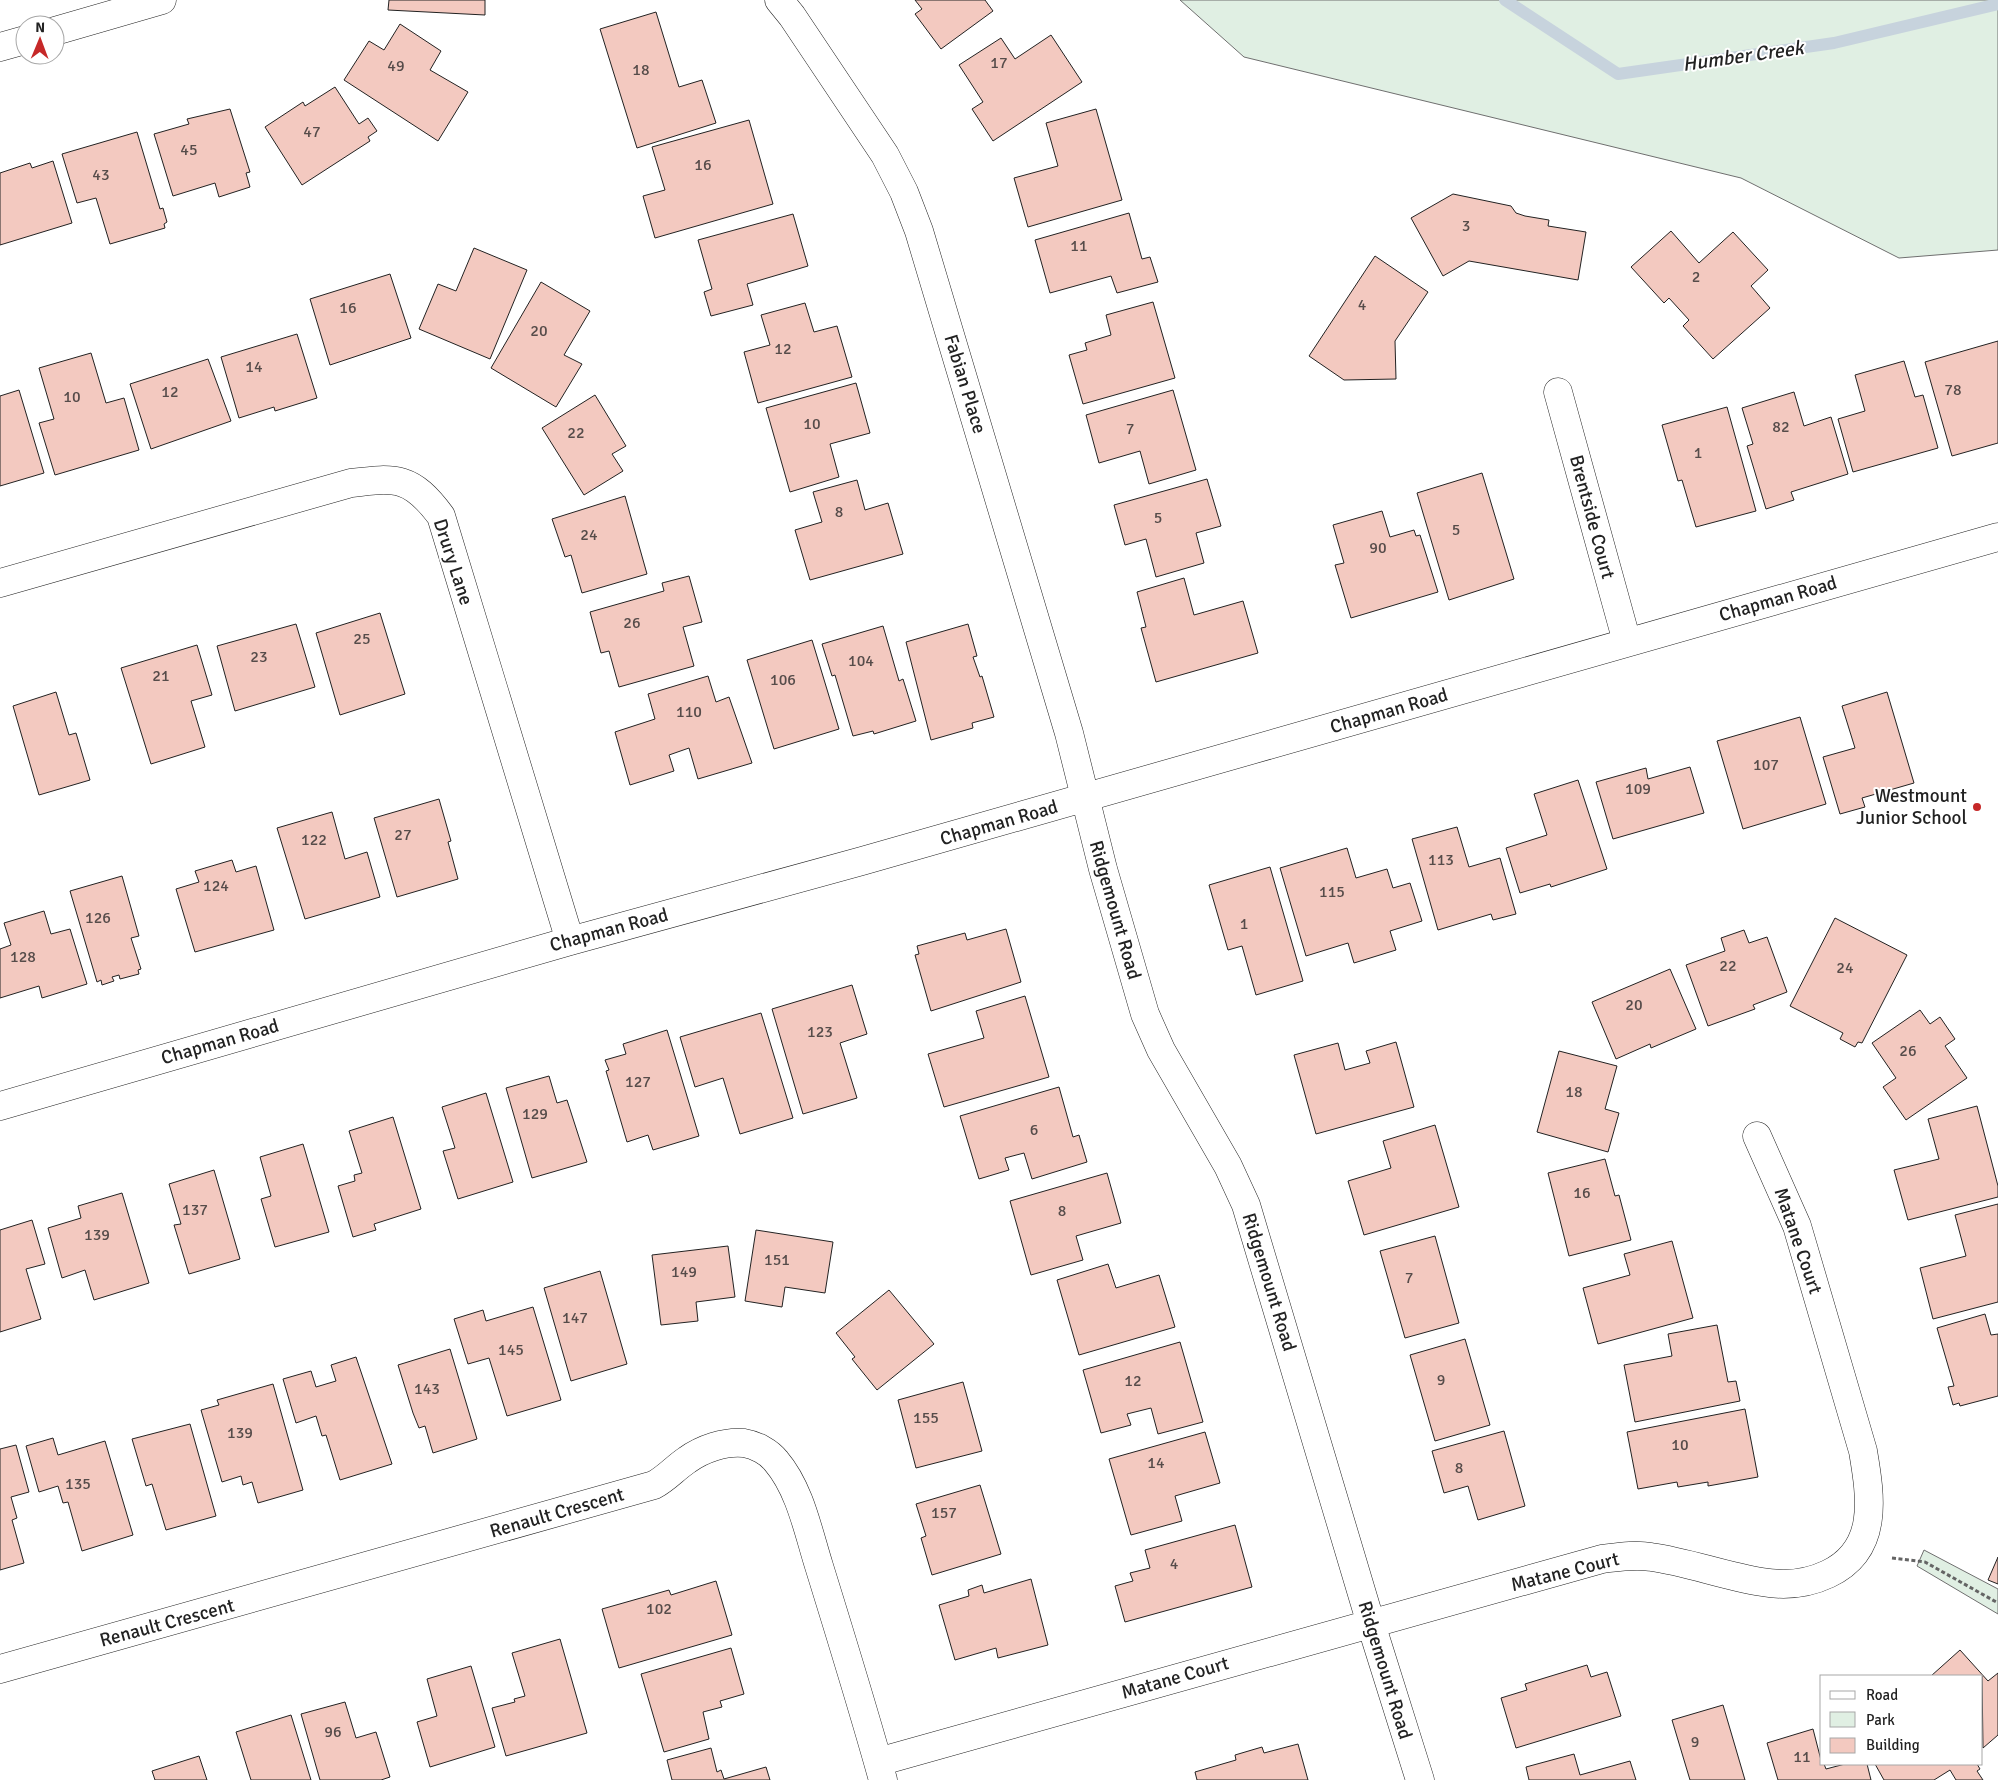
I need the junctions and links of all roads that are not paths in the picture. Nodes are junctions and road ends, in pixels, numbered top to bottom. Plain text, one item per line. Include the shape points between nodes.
1 (162, 0) edge
2 (779, 0) edge
3 (65, 28) edge
4 (15, 43) edge
5 (0, 47) edge
6 (1558, 392) dead end
7 (1998, 537) edge
8 (0, 582) edge
9 (1627, 642) junction
10 (1085, 798) junction
11 (570, 941) junction
12 (0, 1106) edge
13 (1757, 1136) dead end
14 (1370, 1624) junction
15 (0, 1669) edge
16 (880, 1771) edge
17 (1420, 1780) edge

1 - 3 street
2 - 10 street, Fabian Place via 885,155 919,231 1066,724
4 - 5 street
6 - 9 street, Brentside Court
7 - 9 street, Chapman Road
8 - 11 street, Drury Lane via 351,483 378,479 402,482 424,494 440,516
9 - 10 street, Chapman Road
10 - 11 street, Chapman Road
10 - 14 street, Ridgemount Road via 1145,1014 1161,1050 1228,1166 1246,1205
11 - 12 street, Chapman Road
13 - 14 street, Matane Court via 1797,1226 1863,1451 1870,1507 1867,1528 1857,1553 1841,1568 1817,1579 1792,1584 1762,1583 1650,1556 1602,1559
14 - 16 street, Matane Court
14 - 17 street, Ridgemount Road
15 - 16 street, Renault Crescent via 654,1485 686,1460 707,1449 743,1443 758,1447 776,1460 801,1508 851,1665

